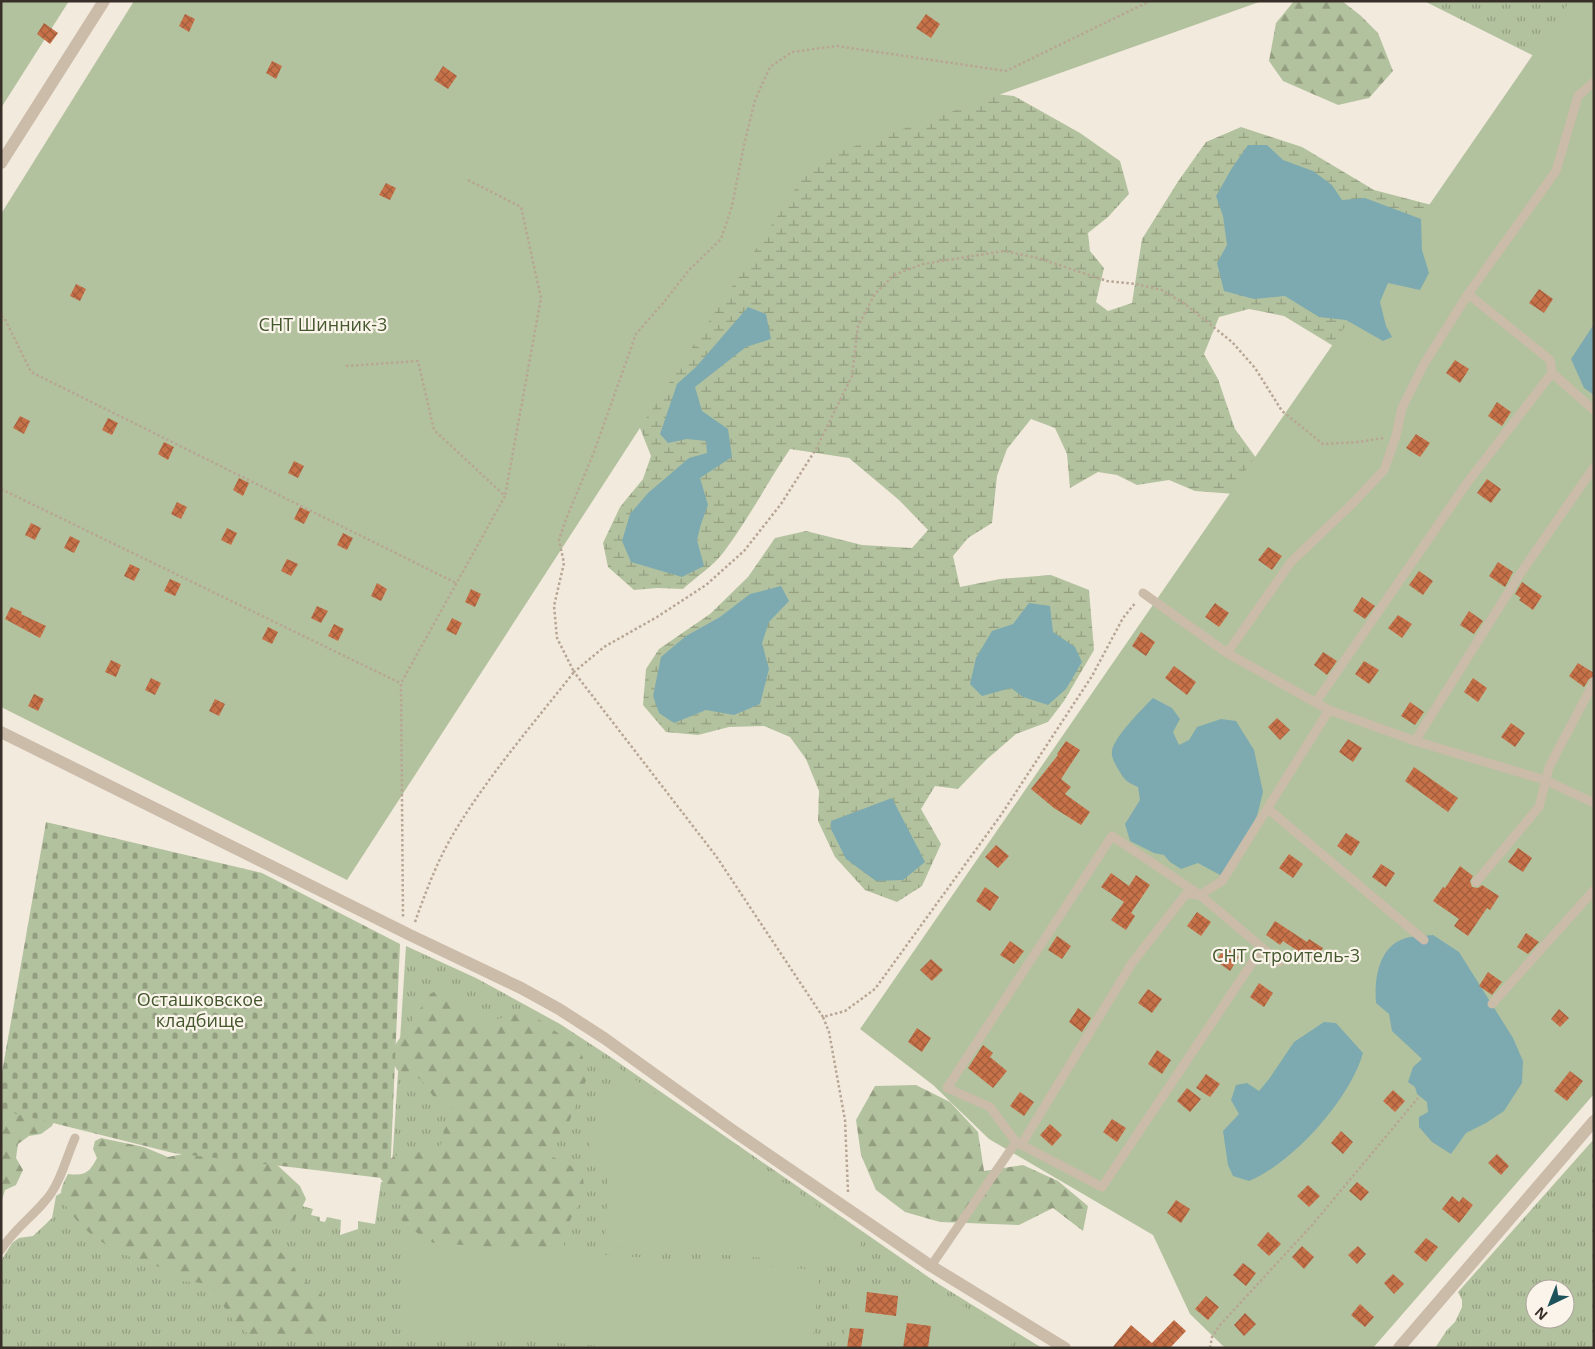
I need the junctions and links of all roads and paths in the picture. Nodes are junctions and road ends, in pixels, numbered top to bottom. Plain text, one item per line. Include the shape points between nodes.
1 (104, 1) edge
2 (1150, 1) edge
3 (1594, 82) edge
4 (1, 163) edge
5 (468, 180) dead end
6 (1468, 294) junction
7 (1, 316) edge
8 (346, 366) dead end
9 (1552, 373) junction
10 (1594, 410) edge
11 (1396, 436) junction
12 (1594, 467) edge
13 (1, 489) edge
14 (505, 496) junction
15 (456, 583) junction
16 (1143, 592) joint
17 (1227, 653) junction
18 (574, 672) junction
19 (1594, 682) edge
20 (400, 683) junction
21 (1316, 702) junction
22 (1330, 710) junction
23 (1, 732) edge
24 (1415, 741) junction
25 (1544, 780) junction
26 (1594, 803) edge
27 (1268, 809) junction
28 (1476, 882) dead end
29 (1594, 890) edge
30 (1200, 895) junction
31 (407, 933) junction
32 (1424, 940) dead end
33 (1262, 948) junction
34 (1279, 962) dead end
35 (1492, 1004) dead end
36 (823, 1017) junction
37 (1418, 1098) dead end
38 (1594, 1121) edge
39 (74, 1138) dead end
40 (1018, 1143) junction
41 (848, 1209) junction
42 (1, 1250) edge
43 (931, 1266) junction
44 (1065, 1348) edge
45 (1210, 1348) edge
46 (1399, 1348) edge

1 - 4 street
2 - 18 path via 1006,71 837,46 792,52 770,68 755,100 732,206 721,240 689,270 636,334 559,540 564,562 554,606 558,638
3 - 6 lane via 1578,96 1556,171
5 - 14 path via 521,207 541,298
6 - 9 lane via 1550,360
6 - 11 lane via 1424,364 1402,408
7 - 15 path via 31,372
8 - 14 path via 418,361 434,430
9 - 10 lane
9 - 21 lane via 1467,483
11 - 17 lane via 1384,470 1292,562
11 - 18 path via 1323,444 1282,412 1255,368 1232,342 1162,290 1107,281 1038,258 1004,251 923,264 894,275 875,294 858,326 852,376 816,449 781,504 744,551 706,585 604,647
12 - 24 lane via 1520,574
13 - 20 path
14 - 15 path
15 - 20 path
16 - 17 lane
16 - 36 path via 1123,618 1092,676 1006,806 875,989 844,1011
17 - 21 lane
18 - 31 path via 505,758 454,832
18 - 36 path via 716,856
19 - 25 lane
20 - 31 path
21 - 22 lane
22 - 24 lane
22 - 27 lane
23 - 31 street
24 - 25 lane
25 - 26 lane
25 - 28 lane via 1539,808
27 - 30 lane via 1222,881
27 - 32 lane
29 - 35 lane
30 - 33 lane
30 - 40 lane via 1186,894 1132,963
30 - 40 lane via 1112,836 947,1088 990,1108
31 - 41 street via 559,1009
33 - 34 lane
33 - 40 lane via 1102,1187
36 - 41 path via 829,1032 845,1120
37 - 45 path via 1312,1224 1220,1326 1212,1336
38 - 46 street
39 - 42 lane via 56,1184 46,1200 9,1236
40 - 43 lane
41 - 43 street
43 - 44 street

